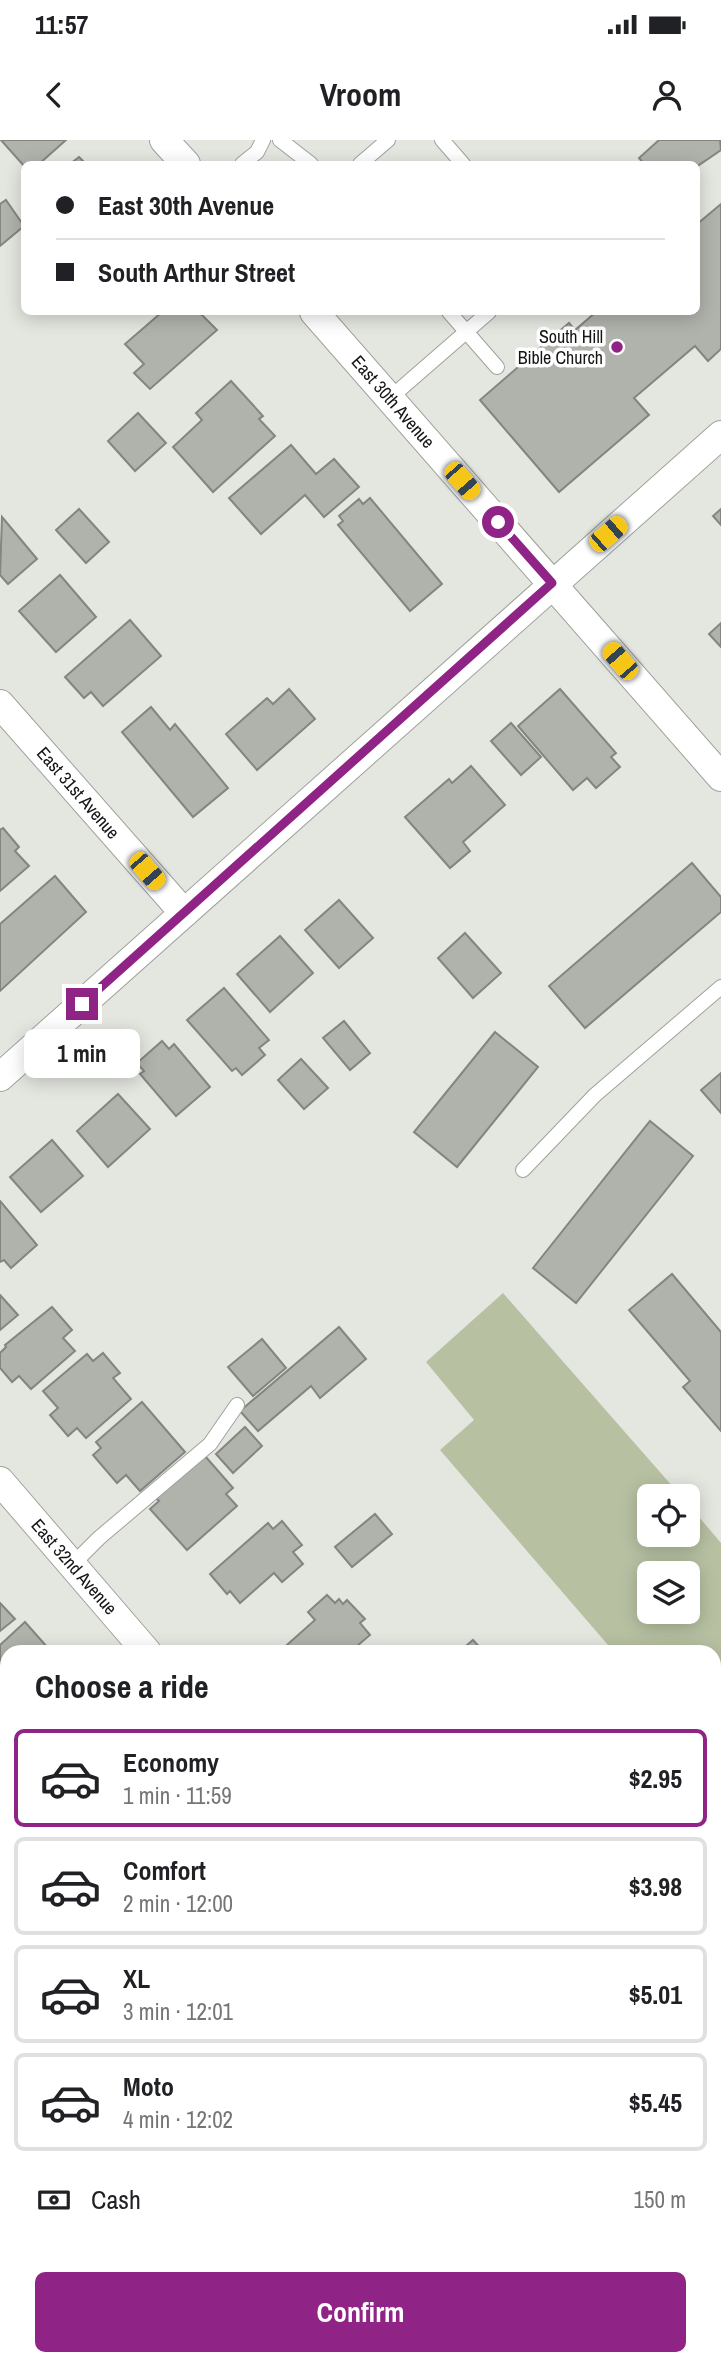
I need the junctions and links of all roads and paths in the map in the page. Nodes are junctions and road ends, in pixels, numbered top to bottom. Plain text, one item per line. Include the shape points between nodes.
1 (164, 140) edge
2 (263, 140) edge
3 (280, 140) edge
4 (388, 140) edge
5 (442, 140) edge
6 (183, 161) edge
7 (246, 161) edge
8 (307, 161) edge
9 (364, 161) edge
10 (460, 161) edge
11 (317, 315) edge
12 (452, 315) edge
13 (486, 315) edge
14 (467, 331) junction
15 (497, 367) dead end
16 (390, 398) junction
17 (721, 435) edge
18 (552, 583) junction
19 (0, 704) edge
20 (721, 777) edge
21 (184, 913) junction
22 (721, 987) edge
23 (0, 1077) edge
24 (523, 1170) dead end
25 (237, 1405) dead end
26 (0, 1481) edge
27 (72, 1565) junction
28 (141, 1645) edge

1 - 6 street
2 - 7 lane
3 - 8 lane
4 - 9 lane
5 - 10 lane
11 - 16 street, East 30th Avenue
12 - 14 lane
13 - 14 lane
14 - 15 lane
14 - 16 lane
16 - 18 street, East 30th Avenue
17 - 18 street
18 - 20 street, East 30th Avenue
18 - 21 street
19 - 21 street, East 31st Avenue
21 - 23 street
22 - 24 lane via 595,1095
25 - 27 lane via 211,1444
26 - 27 street, East 32nd Avenue
27 - 28 street, East 32nd Avenue

